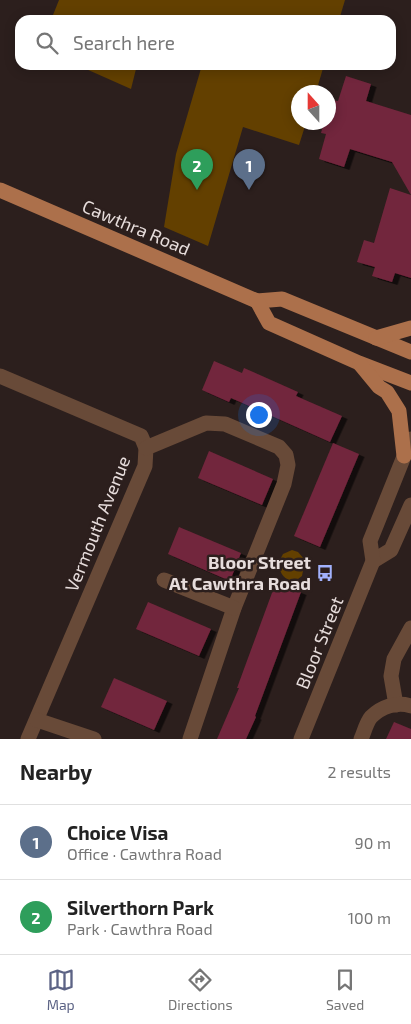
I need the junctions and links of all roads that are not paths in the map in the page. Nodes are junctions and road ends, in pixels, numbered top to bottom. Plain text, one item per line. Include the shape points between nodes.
1 (0, 190) edge
2 (257, 301) junction
3 (411, 328) edge
4 (376, 338) junction
5 (411, 352) edge
6 (359, 363) junction
7 (0, 376) edge
8 (411, 383) edge
9 (411, 439) edge
10 (146, 448) junction
11 (404, 456) junction
12 (411, 505) edge
13 (373, 561) junction
14 (164, 580) dead end
15 (234, 608) junction
16 (411, 628) edge
17 (403, 705) edge
18 (37, 720) junction
19 (28, 739) edge
20 (94, 739) edge
21 (190, 739) edge
22 (301, 739) edge
23 (361, 739) edge

1 - 2 main road, Cawthra Road
2 - 4 main road, Cawthra Road via 282,299
2 - 6 main road via 269,323
3 - 4 main road
4 - 5 main road, Cawthra Road
6 - 8 main road
6 - 11 main road via 387,392 399,411
7 - 10 street, Vermouth Avenue via 141,436
9 - 11 street, Bloor Street
10 - 15 street via 206,423 225,424 279,447 286,455 288,465 284,484
10 - 18 street, Vermouth Avenue via 145,466
11 - 13 street, Bloor Street via 370,541
12 - 13 street via 391,550
13 - 22 street, Bloor Street
14 - 15 street
15 - 21 street
16 - 17 street via 394,659 391,676
17 - 23 street via 388,706 370,718
18 - 19 street, Vermouth Avenue
18 - 20 street

